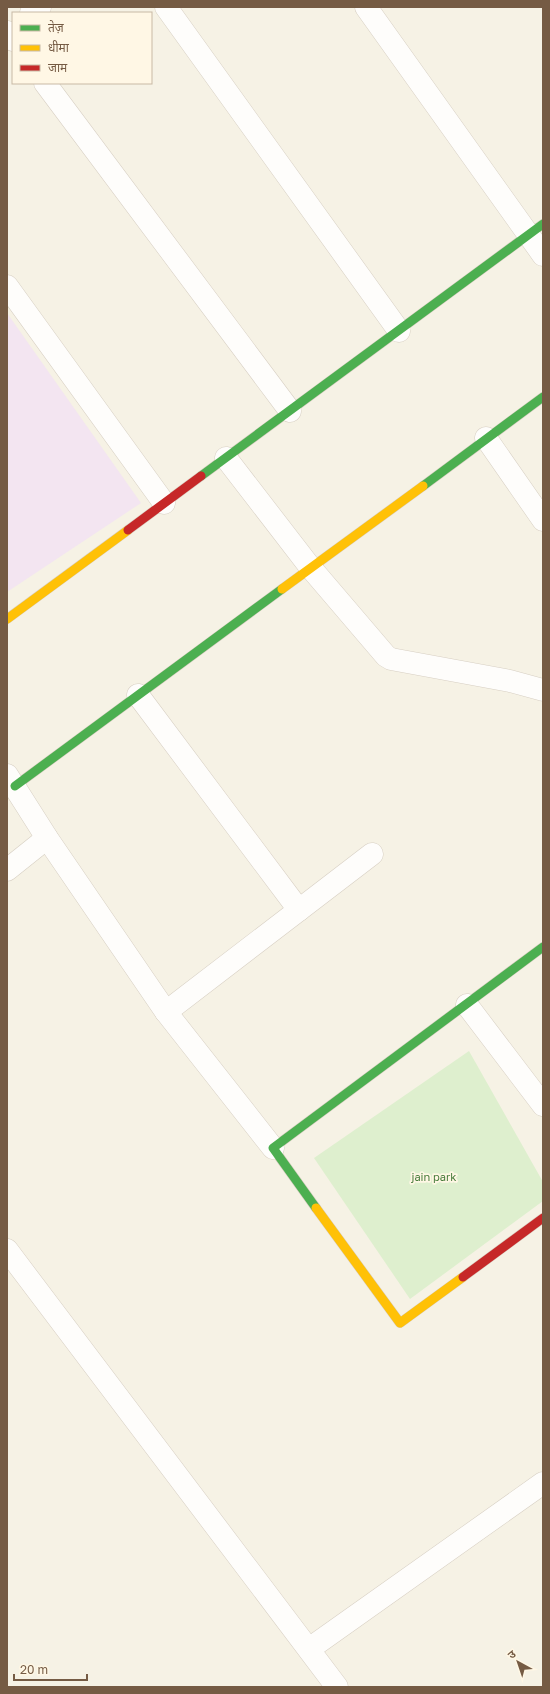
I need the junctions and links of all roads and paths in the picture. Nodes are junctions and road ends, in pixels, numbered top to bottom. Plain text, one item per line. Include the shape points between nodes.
1 (166, 7) edge
2 (366, 7) edge
3 (46, 84) edge
4 (536, 229) edge
5 (543, 255) edge
6 (7, 286) edge
7 (399, 331) junction
8 (543, 397) edge
9 (290, 411) junction
10 (486, 438) junction
11 (226, 458) junction
12 (164, 503) junction
13 (543, 520) edge
14 (310, 567) junction
15 (7, 619) edge
16 (543, 690) edge
17 (138, 695) junction
18 (11, 780) edge
19 (47, 838) junction
20 (372, 854) dead end
21 (7, 870) edge
22 (299, 910) junction
23 (543, 947) edge
24 (467, 1005) junction
25 (166, 1012) junction
26 (543, 1105) edge
27 (273, 1148) junction
28 (543, 1218) edge
29 (7, 1250) edge
30 (543, 1483) edge
31 (309, 1649) junction
32 (337, 1687) edge

1 - 7 street
2 - 4 street
3 - 9 street
4 - 5 street
4 - 7 street
6 - 12 street
7 - 9 street
8 - 10 street
9 - 11 street
10 - 13 street
10 - 14 street
11 - 12 street
11 - 14 street
12 - 15 street
14 - 16 street via 386,656
14 - 17 street
17 - 18 street
17 - 22 street
18 - 19 street
19 - 21 street
19 - 25 street
20 - 22 street
22 - 25 street
23 - 24 street
24 - 26 street
24 - 27 street
25 - 27 street
27 - 28 street via 400,1323
29 - 31 street
30 - 31 street
31 - 32 street

